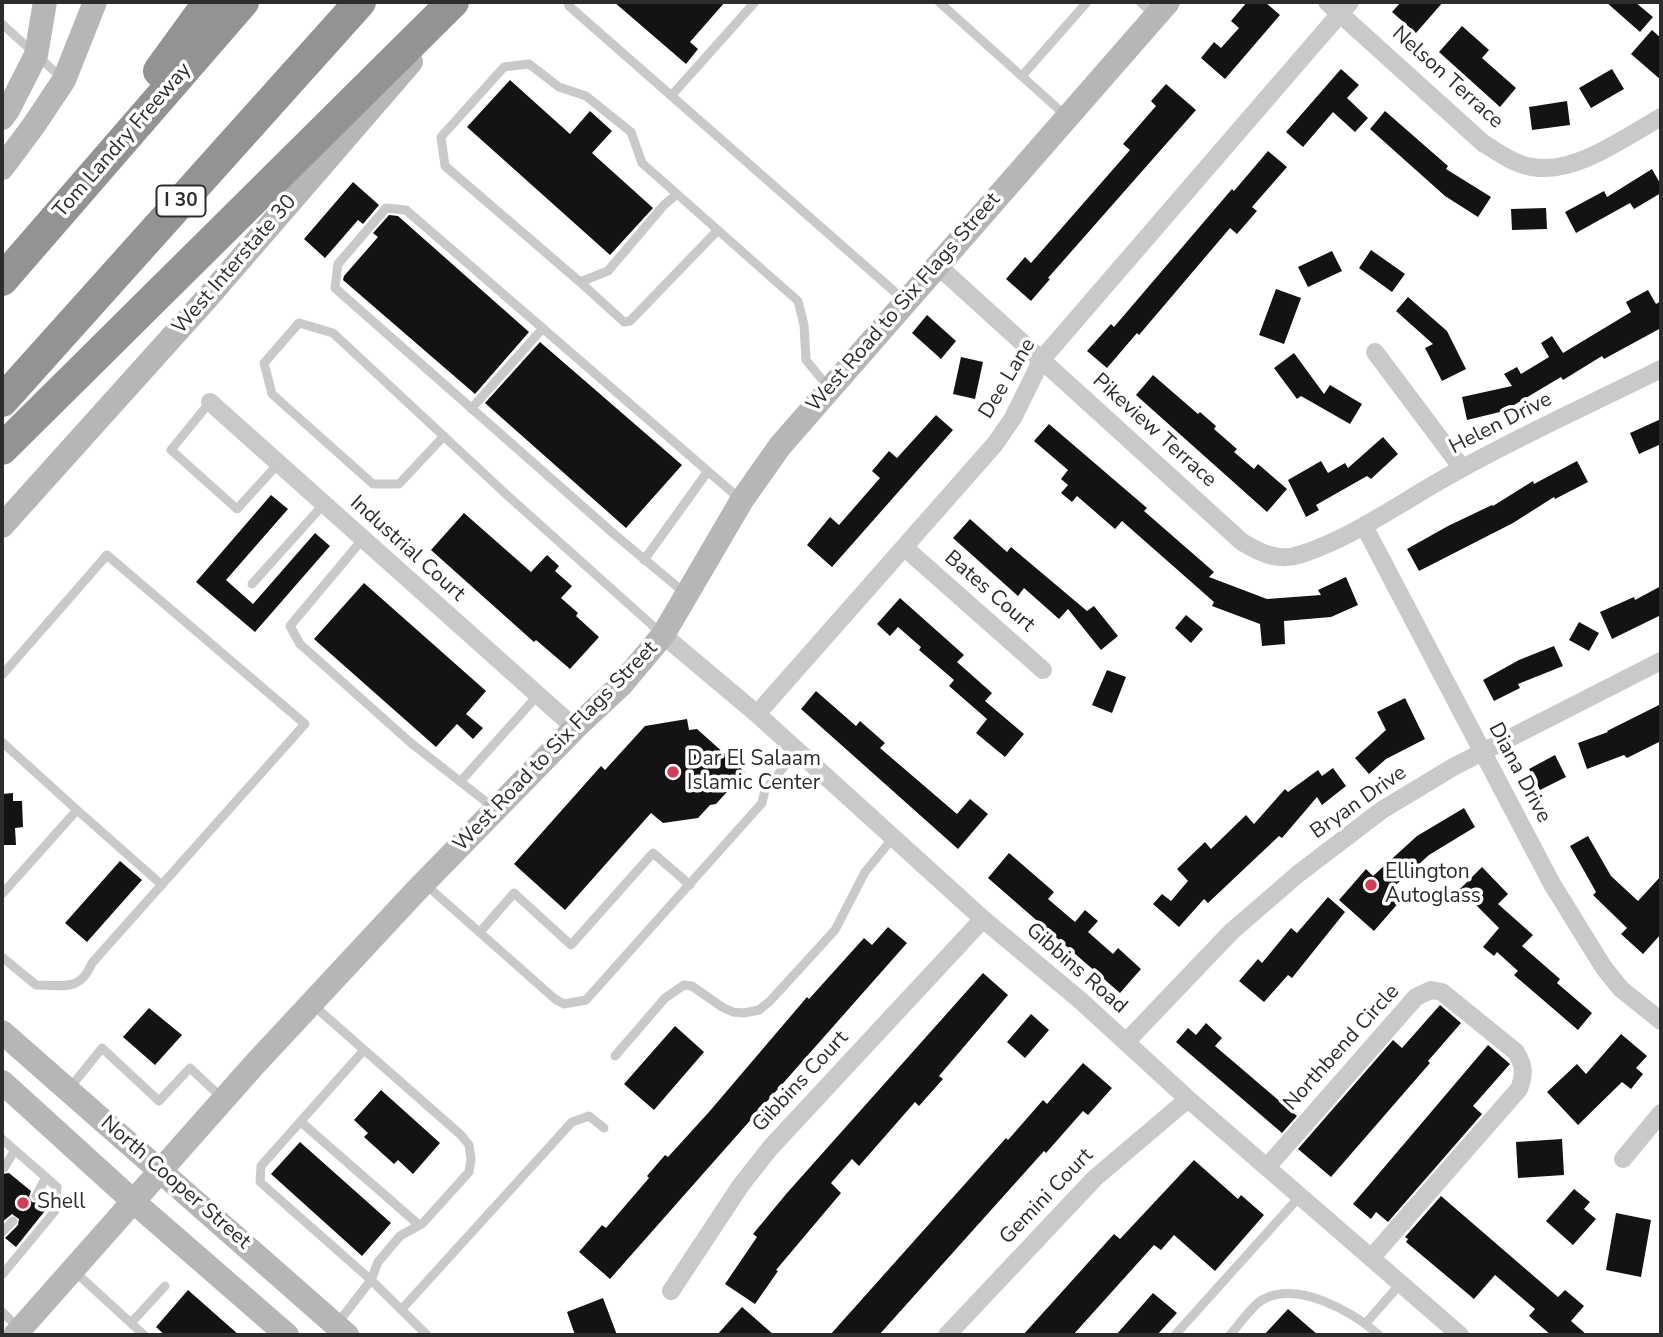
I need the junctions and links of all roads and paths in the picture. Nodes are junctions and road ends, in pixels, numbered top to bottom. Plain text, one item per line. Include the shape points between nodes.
1 (45, 2) edge
2 (95, 2) edge
3 (209, 2) edge
4 (243, 2) edge
5 (360, 2) edge
6 (453, 2) edge
7 (464, 2) edge
8 (568, 2) edge
9 (755, 2) edge
10 (939, 2) edge
11 (1087, 2) edge
12 (1154, 6) edge
13 (1339, 6) edge
14 (2, 24) edge
15 (36, 55) junction
16 (1022, 76) junction
17 (64, 80) junction
18 (672, 95) junction
19 (1067, 117) junction
20 (1661, 117) edge
21 (2, 118) edge
22 (2, 167) edge
23 (677, 194) junction
24 (718, 230) junction
25 (32, 245) junction
26 (937, 265) junction
27 (2, 280) edge
28 (580, 282) junction
29 (905, 301) junction
30 (542, 328) junction
31 (1374, 352) dead end
32 (1042, 359) junction
33 (1661, 369) edge
34 (830, 389) junction
35 (2, 401) edge
36 (210, 402) joint
37 (471, 409) junction
38 (444, 436) junction
39 (2, 449) edge
40 (278, 464) junction
41 (1461, 468) junction
42 (708, 471) junction
43 (742, 500) junction
44 (323, 505) junction
45 (2, 526) edge
46 (1364, 526) junction
47 (362, 540) junction
48 (905, 548) junction
49 (645, 560) junction
50 (252, 584) dead end
51 (686, 594) junction
52 (663, 635) junction
53 (1661, 661) edge
54 (1043, 670) dead end
55 (2, 675) edge
56 (538, 695) junction
57 (757, 714) junction
58 (575, 728) junction
59 (2, 742) edge
60 (797, 751) junction
61 (1482, 753) junction
62 (460, 782) junction
63 (77, 810) junction
64 (495, 810) junction
65 (893, 838) junction
66 (424, 883) junction
67 (162, 885) junction
68 (690, 885) junction
69 (2, 894) edge
70 (983, 919) junction
71 (480, 932) junction
72 (2, 957) edge
73 (311, 1004) junction
74 (1661, 1021) edge
75 (2, 1032) edge
76 (1126, 1042) junction
77 (365, 1050) junction
78 (615, 1056) dead end
79 (69, 1089) junction
80 (5, 1090) edge
81 (1188, 1099) junction
82 (224, 1100) junction
83 (1661, 1113) edge
84 (301, 1122) junction
85 (604, 1128) dead end
86 (2, 1139) edge
87 (15, 1150) junction
88 (1623, 1159) dead end
89 (1268, 1166) junction
90 (4, 1168) dead end
91 (161, 1171) junction
92 (46, 1177) junction
93 (1301, 1195) junction
94 (36, 1196) dead end
95 (134, 1202) junction
96 (13, 1221) dead end
97 (419, 1225) junction
98 (2, 1232) edge
99 (1372, 1257) junction
100 (73, 1270) junction
101 (3, 1271) edge
102 (371, 1280) junction
103 (1401, 1283) junction
104 (165, 1286) dead end
105 (671, 1291) dead end
106 (401, 1310) junction
107 (2, 1312) edge
108 (131, 1323) junction
109 (1366, 1324) junction
110 (342, 1331) edge
111 (17, 1332) edge
112 (144, 1335) edge
113 (287, 1335) edge
114 (427, 1335) edge
115 (947, 1335) edge
116 (1175, 1335) edge
117 (1230, 1335) edge
118 (1379, 1335) edge
119 (1460, 1335) edge

1 - 15 main road
2 - 17 main road
3 - 25 highway
4 - 25 highway, Tom Landry Freeway
5 - 35 highway, I 30
6 - 39 highway
7 - 45 main road, West Interstate 30
8 - 18 lane
9 - 18 lane
10 - 16 lane
11 - 16 lane
12 - 19 main road, West Road to Six Flags Street
13 - 20 street, Nelson Terrace via 1483,143 1531,167 1555,169 1579,162
13 - 32 street, Dee Lane
14 - 15 lane
15 - 17 lane
15 - 21 main road
16 - 19 lane
17 - 22 main road
18 - 29 lane
19 - 26 main road, West Road to Six Flags Street
23 - 24 lane
23 - 28 lane via 608,271
23 - 28 lane via 642,163 631,132 586,96 559,87 529,64 504,67 441,137 445,166
24 - 28 lane via 630,321 624,321
24 - 34 lane via 798,301 806,360
25 - 27 highway, Tom Landry Freeway
26 - 29 main road, West Road to Six Flags Street
26 - 32 street, Pikeview Terrace
29 - 34 main road, West Road to Six Flags Street
30 - 37 lane
30 - 37 lane via 406,209 386,208 338,264 335,288
30 - 42 lane
31 - 41 street
32 - 46 street, Pikeview Terrace via 1242,542 1262,554 1301,555
32 - 48 street, Dee Lane via 995,444
33 - 41 street, Helen Drive
34 - 43 main road, West Road to Six Flags Street via 780,446
36 - 40 street, Industrial Court
36 - 40 lane via 171,450 237,509
37 - 49 lane
38 - 38 lane via 333,333 299,323 264,363 272,394 373,484 398,484
38 - 52 lane
40 - 44 street, Industrial Court
41 - 46 street, Helen Drive
42 - 43 lane
42 - 49 lane
43 - 51 main road, West Road to Six Flags Street
44 - 47 street, Industrial Court
44 - 50 lane
46 - 61 street, Diana Drive
47 - 56 street, Industrial Court
47 - 62 lane via 290,626 300,644
48 - 54 street, Bates Court
48 - 57 street, Dee Lane
49 - 51 lane
51 - 52 main road, West Road to Six Flags Street
52 - 57 street, Gibbins Road
52 - 58 main road, West Road to Six Flags Street via 621,685
53 - 61 street, Bryan Drive
55 - 67 lane via 107,555 304,724
56 - 58 street, Industrial Court
56 - 62 lane
57 - 60 street, Gibbins Road
58 - 64 main road, West Road to Six Flags Street
59 - 63 lane
60 - 65 street, Gibbins Road
60 - 68 lane via 765,790 762,803
61 - 74 street, Diana Drive via 1552,884 1604,968 1621,989
61 - 76 street, Bryan Drive via 1382,810 1298,874 1231,932
62 - 64 lane
63 - 67 lane
63 - 69 lane
64 - 66 main road, West Road to Six Flags Street
65 - 70 street, Gibbins Road
65 - 78 lane via 865,872 835,930 770,1001 752,1012 733,1012 684,985 664,998
66 - 71 lane
66 - 73 main road, West Road to Six Flags Street
67 - 72 lane via 92,963 86,978 74,985 36,985
68 - 71 lane via 596,992 576,1003 555,999
68 - 71 lane via 653,853 571,945 513,893
70 - 76 street, Gibbins Road
70 - 105 street, Gibbins Court via 771,1147
73 - 77 lane
73 - 82 main road, West Road to Six Flags Street
75 - 79 main road, North Cooper Street
76 - 81 street, Gibbins Road
77 - 84 lane
77 - 97 lane via 469,1145 468,1172
79 - 82 lane via 102,1048 159,1101 190,1068
79 - 91 main road, North Cooper Street
80 - 95 main road, North Cooper Street
81 - 89 street, Gibbins Road
81 - 115 street, Gemini Court via 1095,1178
82 - 91 main road, West Road to Six Flags Street
83 - 88 street
84 - 97 lane
84 - 102 lane via 261,1166 260,1182
85 - 106 lane via 589,1116 572,1122
86 - 87 lane
87 - 90 lane
87 - 92 lane
89 - 93 street, Gibbins Road
89 - 99 street, Northbend Circle via 1416,997 1431,990 1442,992 1516,1052 1524,1076 1519,1088
91 - 95 main road, West Road to Six Flags Street
91 - 110 main road, North Cooper Street
92 - 94 lane
92 - 101 lane via 57,1187 55,1211
93 - 99 street, Gibbins Road
93 - 116 lane
95 - 100 main road, West Road to Six Flags Street
95 - 113 main road, North Cooper Street
96 - 98 lane
97 - 102 lane via 400,1236 378,1262
99 - 103 street, Gibbins Road
100 - 108 lane
100 - 111 main road, West Road to Six Flags Street
102 - 106 lane
102 - 110 lane
103 - 109 lane
103 - 119 street, Gibbins Road
104 - 108 lane
106 - 114 lane
107 - 111 lane
108 - 112 lane
109 - 117 lane via 1315,1298 1286,1294 1262,1299
109 - 118 lane

